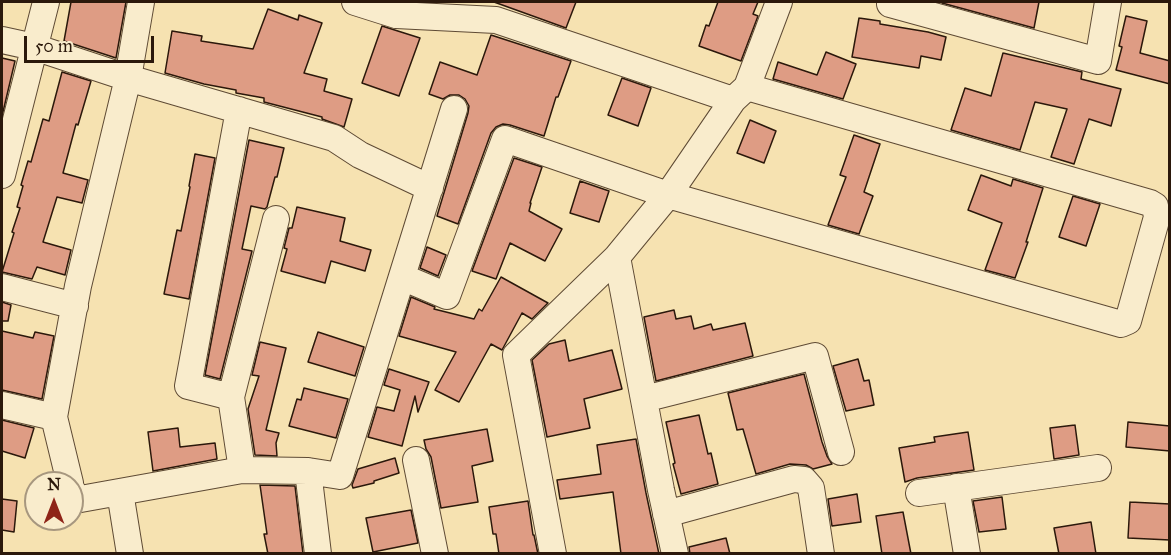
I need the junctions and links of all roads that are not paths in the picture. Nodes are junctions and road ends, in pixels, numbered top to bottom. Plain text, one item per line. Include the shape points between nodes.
1 (45, 2) edge
2 (141, 2) edge
3 (355, 2) edge
4 (779, 2) edge
5 (886, 2) edge
6 (1108, 2) edge
7 (399, 8) edge
8 (2, 40) edge
9 (34, 47) junction
10 (128, 78) junction
11 (740, 93) junction
12 (454, 109) dead end
13 (239, 110) junction
14 (5, 145) edge
15 (2, 175) edge
16 (430, 188) junction
17 (668, 195) junction
18 (276, 219) dead end
19 (617, 257) junction
20 (402, 277) junction
21 (2, 287) edge
22 (75, 306) junction
23 (231, 397) junction
24 (644, 399) junction
25 (2, 405) edge
26 (54, 417) junction
27 (841, 452) dead end
28 (416, 460) dead end
29 (1098, 468) dead end
30 (242, 470) junction
31 (67, 471) edge
32 (309, 471) junction
33 (956, 487) junction
34 (120, 492) junction
35 (919, 493) dead end
36 (84, 498) edge
37 (666, 514) junction
38 (130, 554) edge
39 (318, 554) edge
40 (435, 554) edge
41 (553, 554) edge
42 (675, 554) edge
43 (821, 554) edge
44 (967, 554) edge

1 - 9 street
2 - 10 street
3 - 7 street
4 - 11 street
5 - 6 street via 1098,61
7 - 11 street via 496,20
8 - 9 street
9 - 10 street
9 - 14 street
10 - 13 street
10 - 22 street
11 - 17 street
11 - 17 street via 1150,203 1155,206 1157,217 1128,321 1121,324
12 - 16 street
13 - 16 street via 334,138 360,155
13 - 23 street via 188,386
14 - 15 street
16 - 20 street
17 - 19 street
17 - 20 street via 505,139 447,296
18 - 23 street
19 - 24 street
19 - 41 street via 516,354
20 - 32 street via 340,477
21 - 22 street
22 - 26 street
23 - 30 street
24 - 27 street via 815,356
24 - 37 street
25 - 26 street
26 - 31 street
28 - 40 street
29 - 33 street
30 - 32 street
30 - 34 street
32 - 39 street
33 - 35 street
33 - 44 street
34 - 36 street
34 - 38 street
37 - 42 street
37 - 43 street via 794,478 804,480 811,488

